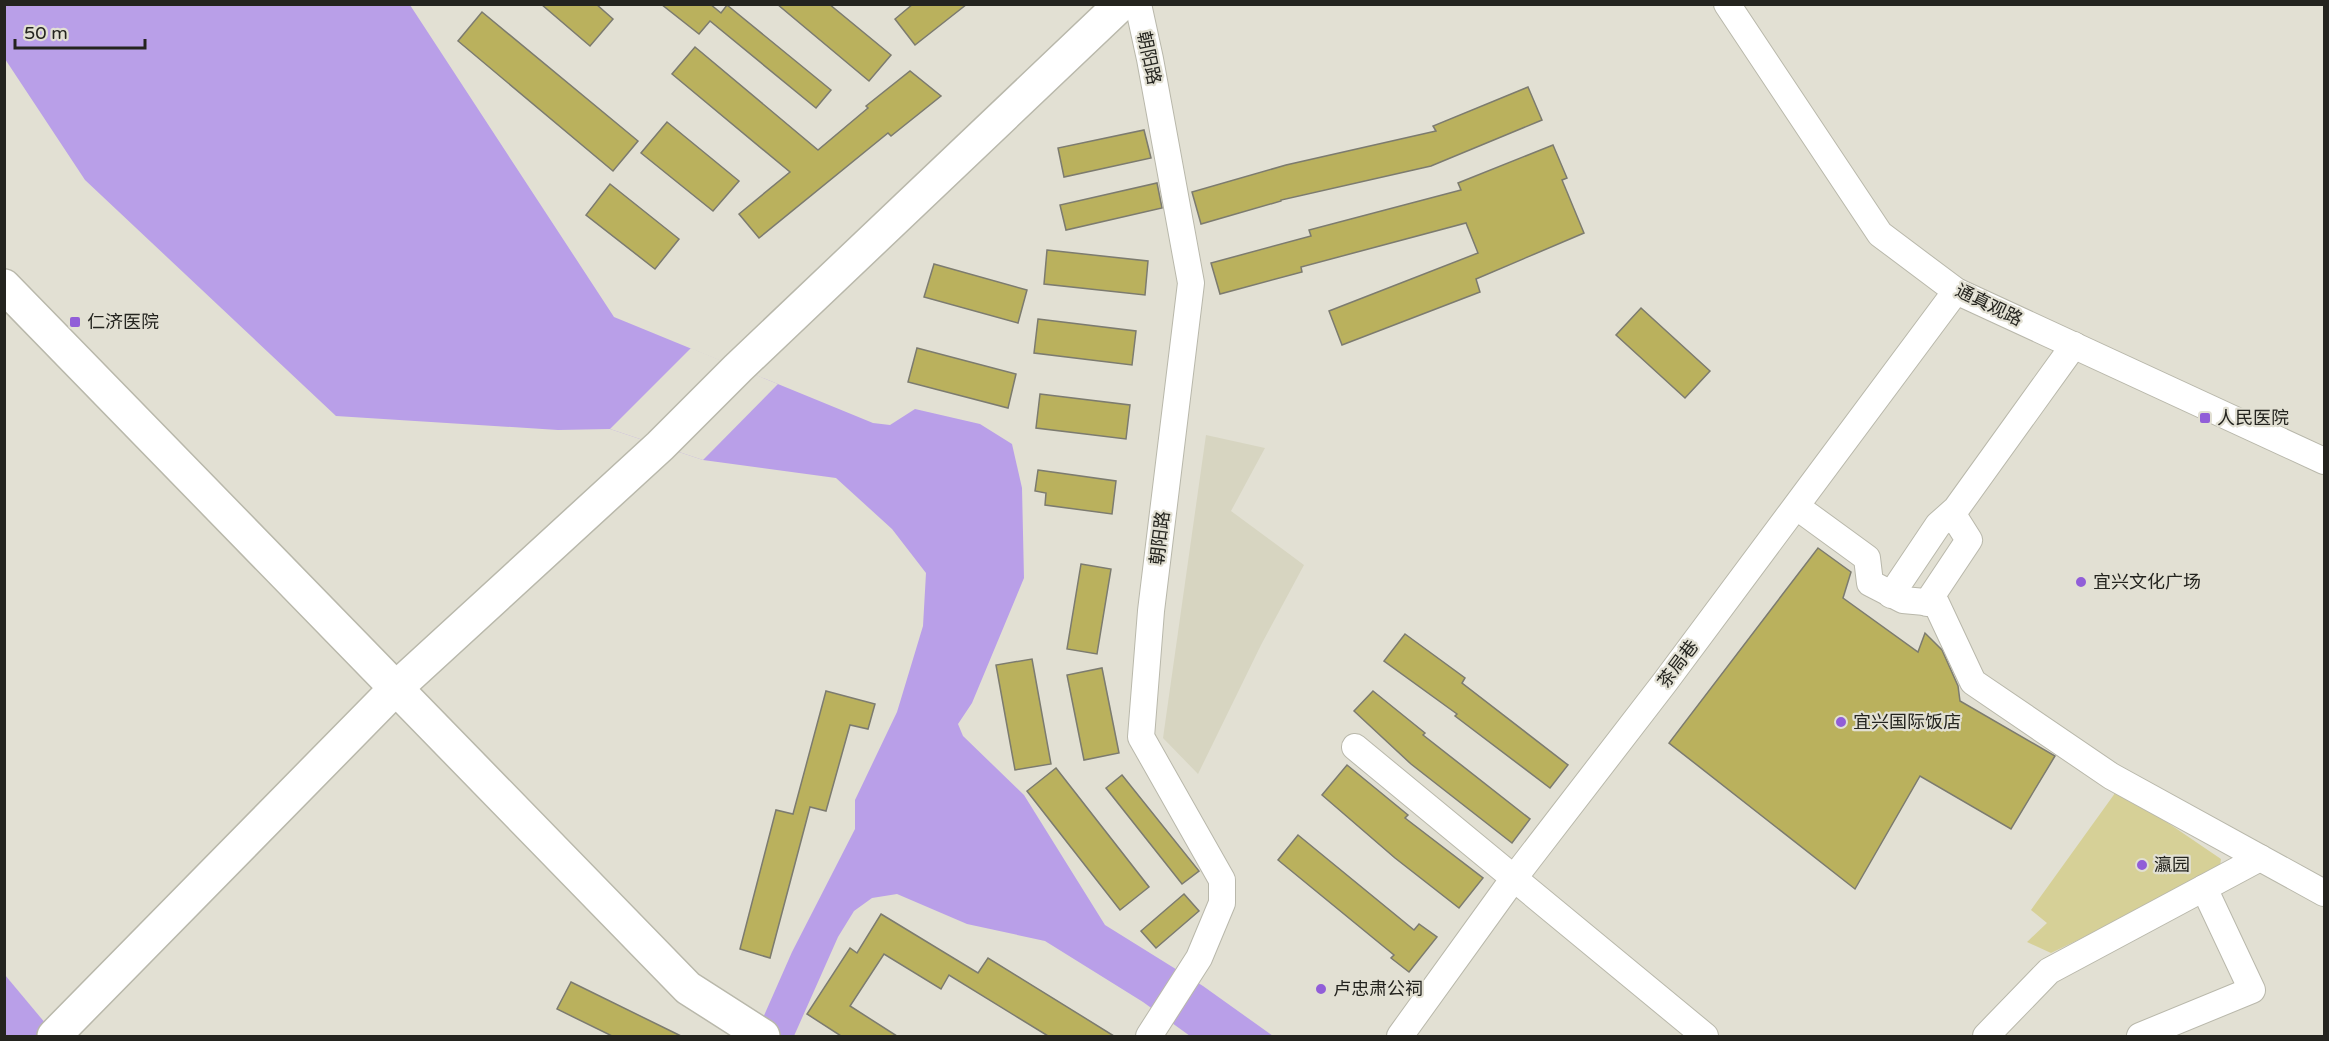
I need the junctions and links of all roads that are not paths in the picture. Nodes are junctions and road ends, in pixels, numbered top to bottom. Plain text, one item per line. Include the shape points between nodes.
1 (1121, 4) edge
2 (1138, 4) edge
3 (1727, 4) edge
4 (4, 286) edge
5 (1956, 291) junction
6 (2074, 345) junction
7 (2325, 461) edge
8 (1797, 507) junction
9 (1952, 513) junction
10 (1891, 595) junction
11 (1927, 603) junction
12 (395, 689) junction
13 (1355, 747) dead end
14 (2260, 858) junction
15 (1514, 878) junction
16 (2204, 888) junction
17 (2325, 893) edge
18 (1152, 1031) edge
19 (755, 1032) edge
20 (58, 1033) edge
21 (1400, 1036) edge
22 (1705, 1036) edge
23 (1986, 1036) edge
24 (2140, 1036) edge

1 - 12 main road via 660,446
2 - 18 street, 朝阳路 via 1191,283 1151,611 1141,737 1222,880 1222,903 1199,958
3 - 5 street, 通真观路 via 1880,234
4 - 12 main road
5 - 6 street, 通真观路
5 - 8 street, 茶局巷
6 - 7 street, 通真观路
6 - 9 street
8 - 10 street via 1867,558 1870,583
8 - 15 street, 茶局巷
9 - 10 street via 1938,525
9 - 11 street via 1970,540
10 - 11 street
11 - 14 street via 1936,603 1974,682 2111,776
12 - 19 main road via 688,988
12 - 20 main road
13 - 15 street
14 - 16 street
14 - 17 street
15 - 21 street, 茶局巷
15 - 22 street
16 - 23 street via 2049,971
16 - 24 street via 2252,990

